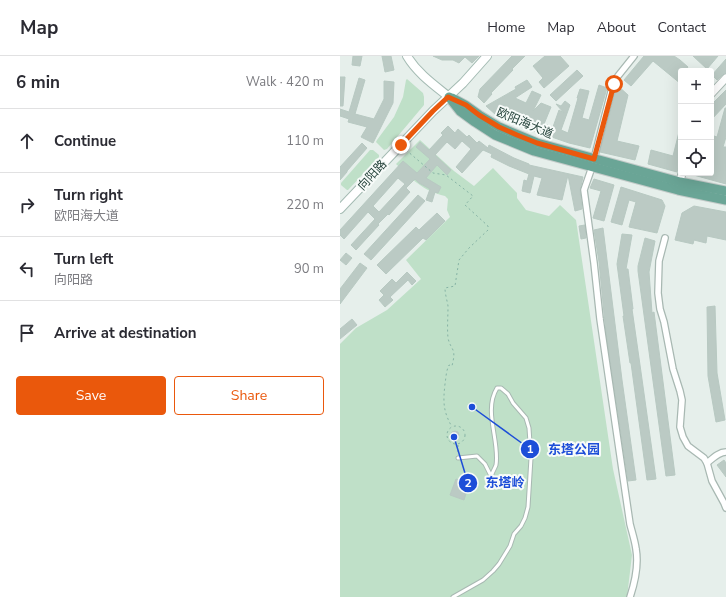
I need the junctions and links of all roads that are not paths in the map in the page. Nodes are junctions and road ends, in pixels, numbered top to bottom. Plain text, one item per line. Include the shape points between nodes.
1 (408, 56) edge
2 (488, 56) edge
3 (634, 56) edge
4 (726, 78) edge
5 (714, 91) edge
6 (448, 97) junction
7 (593, 163) junction
8 (681, 177) edge
9 (726, 191) edge
10 (726, 200) edge
11 (340, 209) edge
12 (665, 238) dead end
13 (726, 452) edge
14 (458, 458) dead end
15 (707, 463) junction
16 (726, 508) edge
17 (453, 597) edge
18 (630, 597) edge

1 - 6 main road via 421,74
2 - 6 main road, 向阳路
3 - 7 street via 614,84
4 - 5 street
6 - 7 main road, 欧阳海大道 via 460,111 495,135 534,151
6 - 11 main road, 向阳路
7 - 8 main road, 欧阳海大道
7 - 10 main road, 欧阳海大道 via 678,190
7 - 18 street via 584,190 602,334 636,550 635,581
8 - 9 main road, 欧阳海大道
12 - 15 street via 659,261 658,293 682,400 680,427 688,446
13 - 15 street via 715,456
14 - 17 lane via 477,456 492,474 496,466 496,455 491,411 494,394 497,388 501,388 526,418 529,428 531,458 528,506 521,526 514,534 499,564 483,580
15 - 16 street via 712,481

